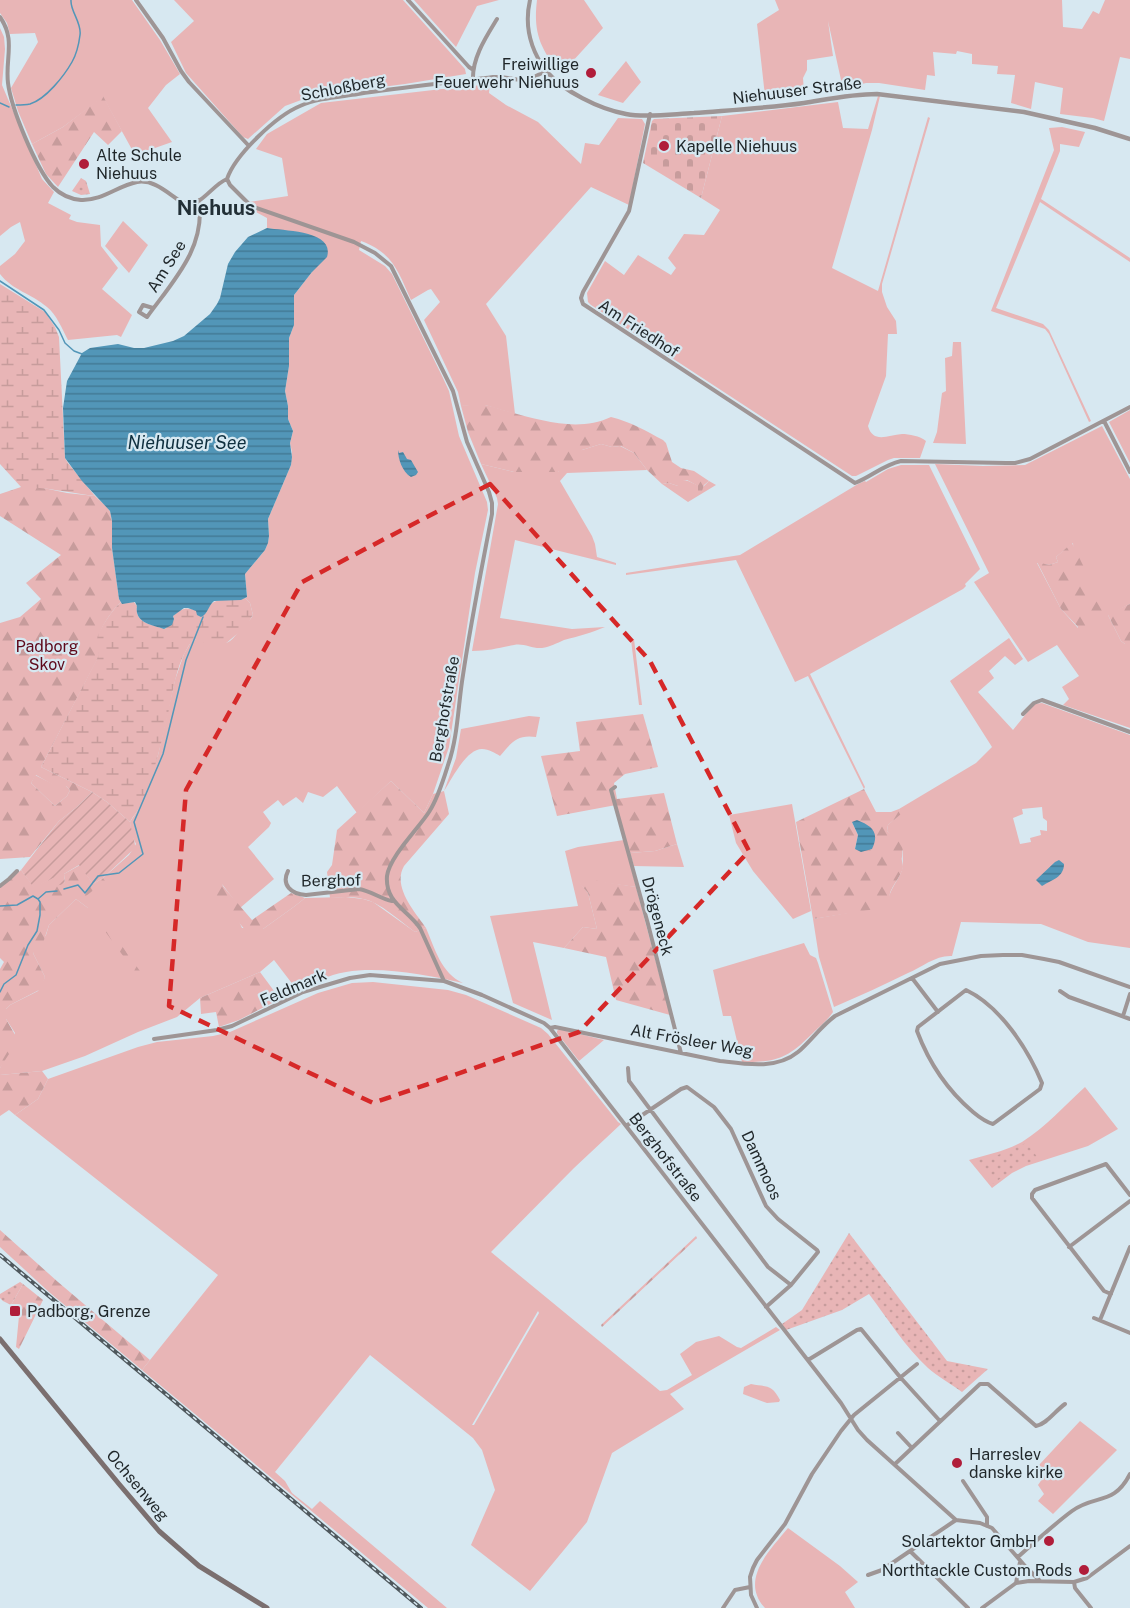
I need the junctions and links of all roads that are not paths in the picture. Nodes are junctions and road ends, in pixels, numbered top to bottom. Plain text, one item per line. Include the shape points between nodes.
1 (136, 0) edge
2 (408, 0) edge
3 (530, 0) edge
4 (0, 17) edge
5 (497, 19) dead end
6 (472, 69) junction
7 (546, 71) junction
8 (473, 80) junction
9 (650, 114) junction
10 (1130, 139) edge
11 (249, 146) junction
12 (227, 179) junction
13 (199, 200) junction
14 (153, 308) dead end
15 (1130, 407) edge
16 (1104, 421) junction
17 (1130, 472) edge
18 (1023, 714) dead end
19 (1130, 732) edge
20 (615, 788) dead end
21 (17, 871) dead end
22 (288, 871) dead end
23 (0, 886) edge
24 (393, 901) junction
25 (912, 978) junction
26 (444, 981) junction
27 (1130, 987) edge
28 (1060, 991) dead end
29 (1130, 994) edge
30 (938, 1012) junction
31 (1123, 1016) junction
32 (1130, 1019) edge
33 (550, 1028) junction
34 (154, 1039) dead end
35 (681, 1053) junction
36 (628, 1068) dead end
37 (651, 1109) junction
38 (626, 1126) junction
39 (1130, 1195) edge
40 (1130, 1201) edge
41 (1070, 1247) junction
42 (1130, 1247) edge
43 (791, 1285) junction
44 (1111, 1294) junction
45 (766, 1307) junction
46 (1094, 1318) dead end
47 (1100, 1320) junction
48 (1130, 1333) edge
49 (0, 1339) edge
50 (0, 1345) edge
51 (12, 1353) junction
52 (808, 1360) junction
53 (917, 1364) dead end
54 (900, 1377) junction
55 (1065, 1404) dead end
56 (851, 1419) junction
57 (940, 1421) junction
58 (898, 1433) dead end
59 (912, 1448) junction
60 (895, 1464) junction
61 (1130, 1474) edge
62 (963, 1481) dead end
63 (956, 1520) junction
64 (987, 1526) junction
65 (1130, 1546) edge
66 (910, 1551) junction
67 (1019, 1559) junction
68 (868, 1575) dead end
69 (1040, 1581) junction
70 (1074, 1582) junction
71 (1016, 1583) junction
72 (750, 1587) junction
73 (267, 1608) edge
74 (723, 1608) edge
75 (757, 1608) edge
76 (968, 1608) edge
77 (982, 1608) edge
78 (1091, 1608) edge

1 - 11 street via 189,82
2 - 6 street
3 - 7 street via 530,38
4 - 13 street via 8,31 8,79 15,112 42,173 53,187 69,198 90,200 143,181 184,203
5 - 6 street
6 - 8 street
7 - 8 street, Schloßberg via 524,80 498,76
7 - 9 street, Niehuuser Straße via 564,87 600,105 625,114
8 - 11 street, Schloßberg via 310,103 290,111
9 - 10 street, Niehuuser Straße via 776,107 877,94 1016,111
9 - 16 street, Am Friedhof via 629,211 583,292 583,304 855,483 901,461 1023,462
11 - 12 street, Schloßberg
12 - 13 street, Schloßberg
12 - 24 street, Berghofstraße via 251,206 354,242 391,266 453,391 466,442 492,503 455,739 434,804 389,869 387,880
13 - 14 street, Am See via 200,227 194,246
15 - 16 street
16 - 17 street
18 - 19 street via 1042,700
20 - 35 street, Drögeneck via 611,790
21 - 23 street
22 - 24 street, Berghof via 285,883 297,895 359,889
24 - 26 street via 420,928
25 - 27 street, Alt Frösleer Weg via 940,964 981,956 1022,955 1059,962
25 - 30 street
25 - 35 street, Alt Frösleer Weg via 835,1016 798,1051 779,1062 746,1064
26 - 33 street, Berghofstraße via 521,1011
26 - 34 street, Feldmark via 370,975 350,978 303,992 232,1026
28 - 31 street
29 - 31 street
30 - 30 street via 969,991 1013,1032 1031,1059 1042,1086 990,1124 958,1097 931,1062 917,1031
31 - 32 street
33 - 35 street, Alt Frösleer Weg
33 - 38 street, Berghofstraße
36 - 37 street via 629,1081
37 - 38 street, Dammoos
37 - 43 street via 768,1267
37 - 43 street, Dammoos via 687,1087 714,1107 731,1129 766,1206 818,1252
38 - 45 street, Berghofstraße
39 - 41 street via 1106,1164 1035,1190 1032,1198
40 - 41 street
41 - 44 street via 1104,1291
42 - 44 street
43 - 45 street, Dammoos
44 - 47 street
45 - 52 street, Berghofstraße
46 - 47 street
47 - 48 street
49 - 51 main road, Ochsenweg
50 - 51 main road, Ochsenweg
51 - 73 main road, Ochsenweg via 159,1531 200,1566
52 - 54 street via 861,1329
52 - 56 street, Berghofstraße
53 - 54 street
54 - 56 street
54 - 57 street
55 - 57 street via 1036,1426 984,1383
56 - 60 street, Berghofstraße via 867,1440
56 - 72 street via 812,1474 785,1524 757,1560
57 - 59 street
58 - 59 street
59 - 60 street
60 - 63 street, Berghofstraße
61 - 67 street via 1120,1489 1105,1499 1074,1509
62 - 64 street via 987,1517
63 - 64 street
63 - 66 street
64 - 67 street
65 - 70 street via 1087,1578
66 - 68 street
66 - 76 street
67 - 69 street
67 - 71 street
69 - 70 street
69 - 71 street
70 - 78 street
71 - 77 street
72 - 74 street via 735,1590
72 - 75 street

